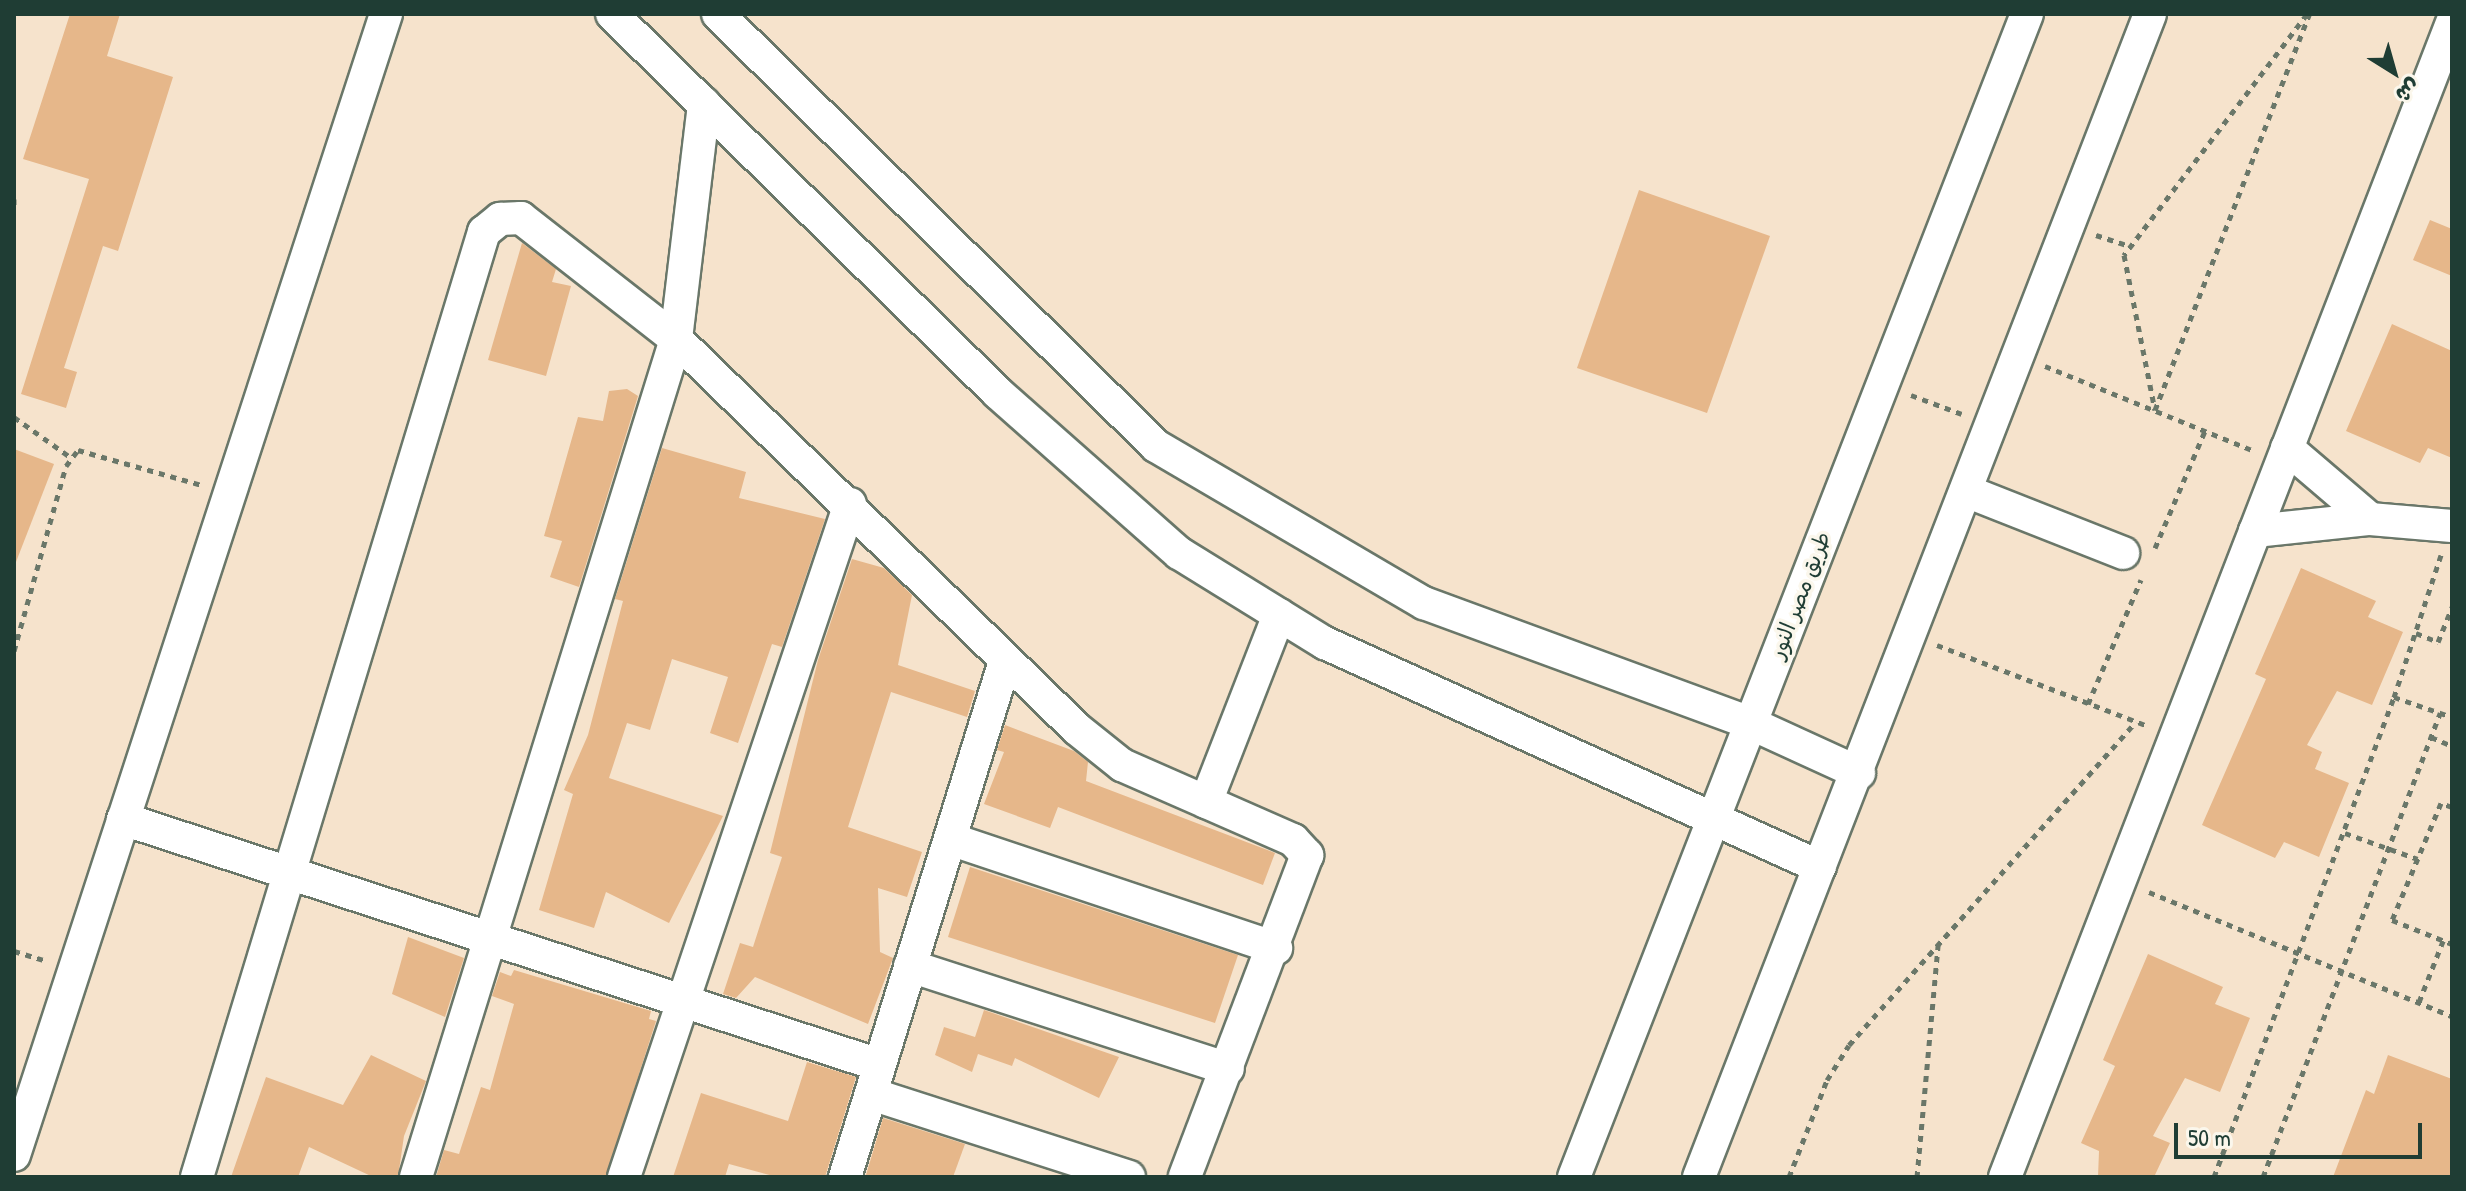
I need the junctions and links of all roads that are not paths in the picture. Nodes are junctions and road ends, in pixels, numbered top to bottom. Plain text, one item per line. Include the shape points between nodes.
1 (386, 14) edge
2 (612, 14) edge
3 (718, 14) edge
4 (2027, 14) edge
5 (2150, 14) edge
6 (2452, 23) edge
7 (704, 104) junction
8 (676, 339) junction
9 (2284, 455) junction
10 (1966, 491) junction
11 (850, 504) junction
12 (2370, 519) junction
13 (2451, 526) edge
14 (2255, 531) junction
15 (2123, 553) dead end
16 (1279, 615) junction
17 (1005, 661) junction
18 (1750, 723) junction
19 (1859, 773) junction
20 (1206, 802) junction
21 (123, 819) junction
22 (1714, 821) junction
23 (950, 839) junction
24 (1820, 867) junction
25 (292, 873) junction
26 (492, 939) junction
27 (1276, 948) junction
28 (910, 966) junction
29 (682, 1001) junction
30 (1228, 1069) junction
31 (875, 1079) junction
32 (14, 1155) edge
33 (197, 1177) edge
34 (416, 1177) edge
35 (624, 1177) edge
36 (845, 1177) edge
37 (1129, 1177) edge
38 (1185, 1177) edge
39 (1574, 1177) edge
40 (1699, 1177) edge
41 (2005, 1177) edge

1 - 21 street
2 - 7 street
3 - 18 street via 1044,344 1156,446 1424,603
4 - 18 street, طريق مصر النور
5 - 10 street
6 - 9 street
7 - 8 street
7 - 16 street via 998,393 1179,553
8 - 11 street
8 - 25 street via 521,218 500,219 484,232
8 - 26 street
9 - 12 street
9 - 14 street
10 - 15 street
10 - 19 street
11 - 17 street
11 - 29 street
12 - 13 street
12 - 14 street
14 - 41 street
16 - 20 street
16 - 22 street via 1412,684
17 - 20 street via 1122,765
17 - 23 street
18 - 19 street
18 - 22 street, طريق مصر النور
19 - 24 street
20 - 27 street via 1293,840 1307,855
21 - 25 street
21 - 32 street
22 - 24 street
22 - 39 street, طريق مصر النور
23 - 27 street
23 - 28 street
24 - 40 street
25 - 26 street
25 - 33 street
26 - 29 street
26 - 34 street
27 - 30 street
28 - 30 street
28 - 31 street
29 - 31 street
29 - 35 street
30 - 38 street
31 - 36 street
31 - 37 street

